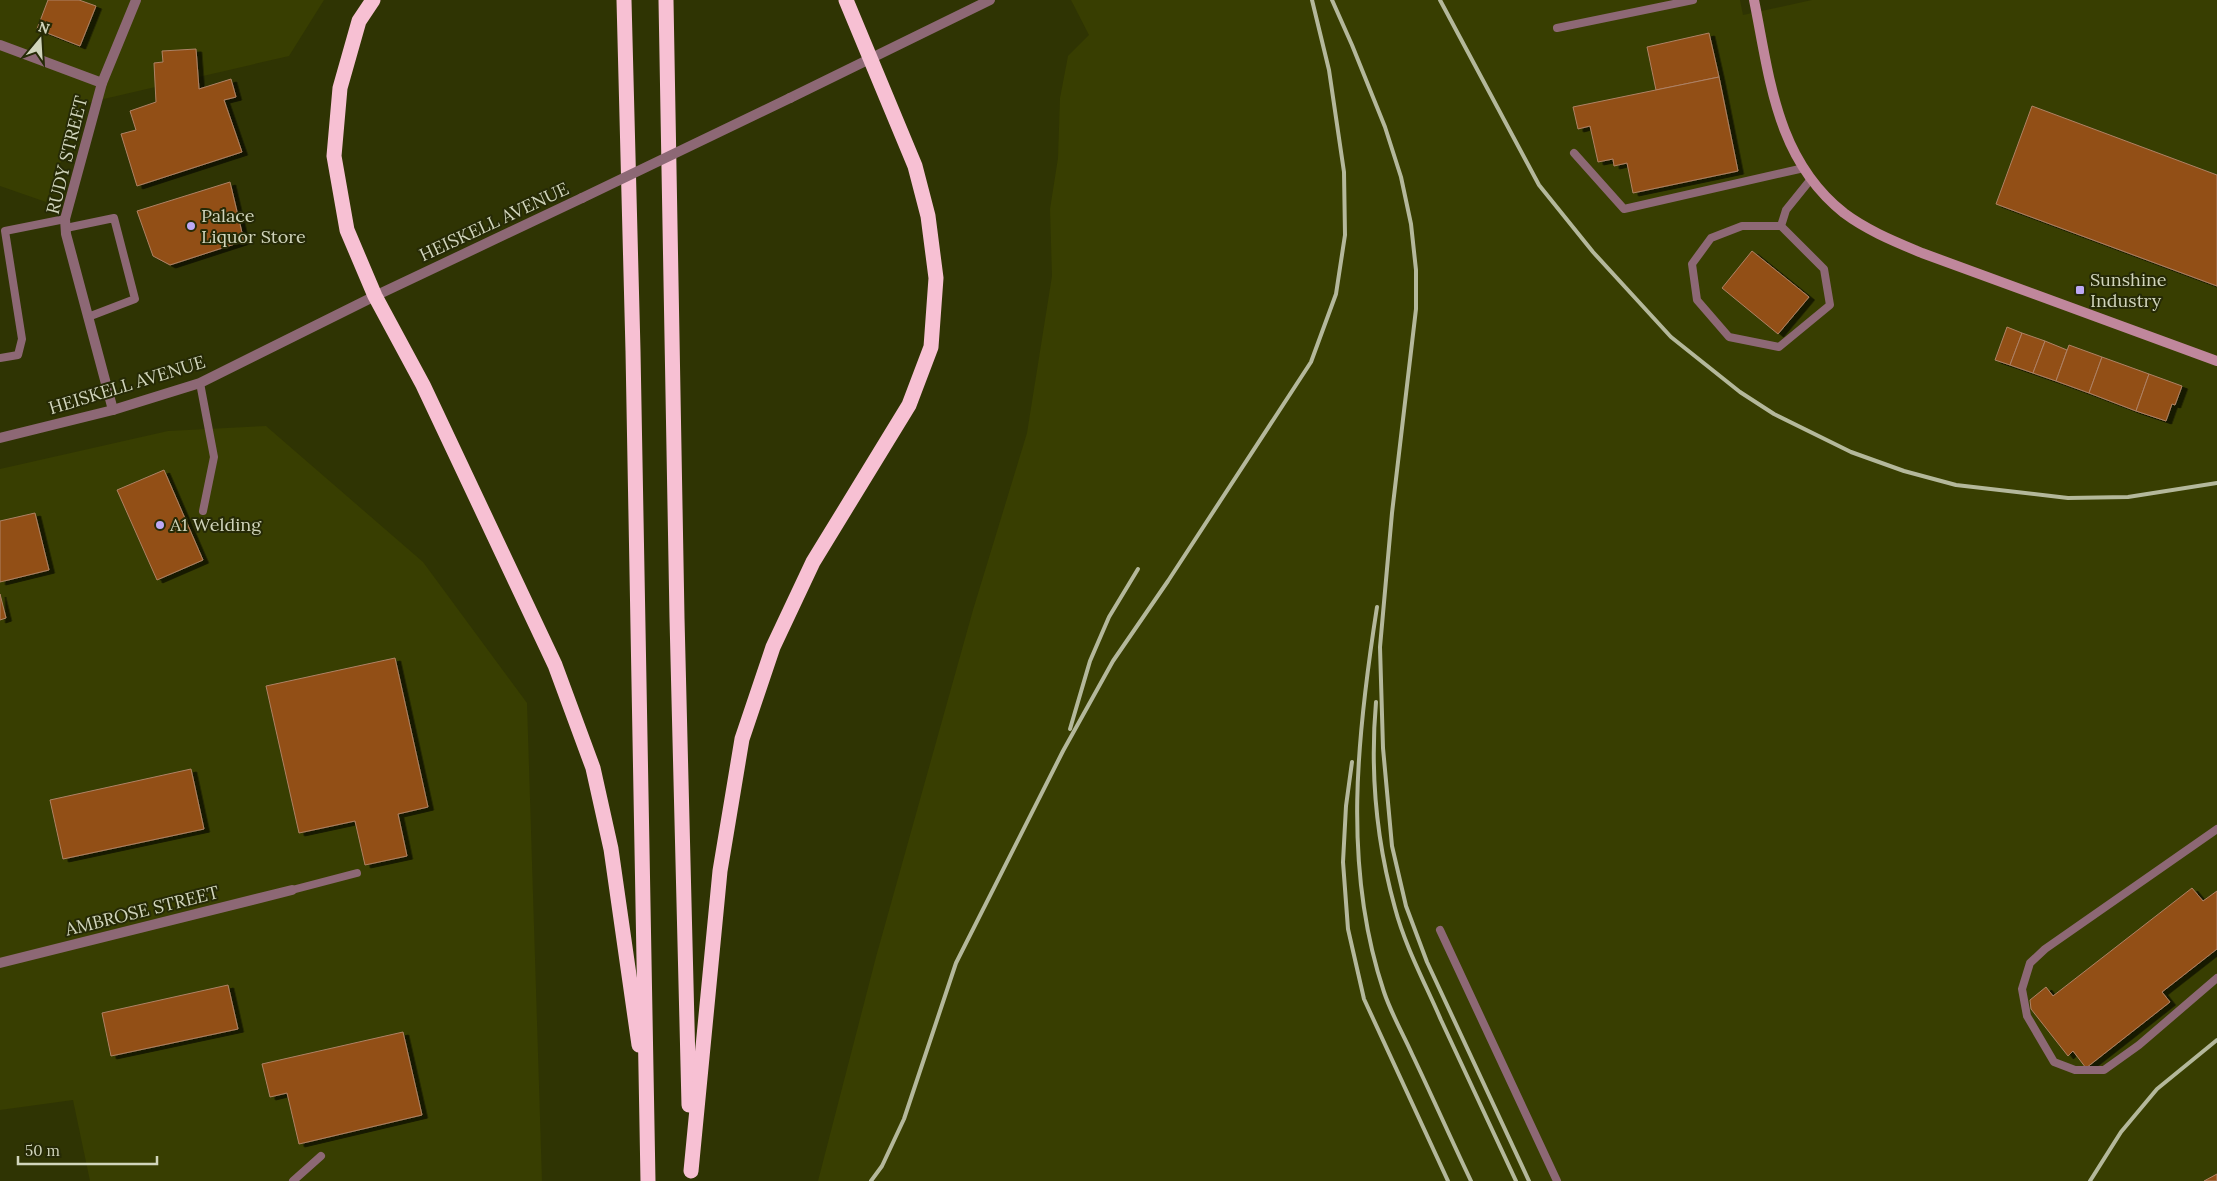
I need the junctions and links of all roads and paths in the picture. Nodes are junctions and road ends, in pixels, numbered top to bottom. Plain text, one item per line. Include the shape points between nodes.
1 (136, 0) edge
2 (373, 0) edge
3 (624, 0) edge
4 (666, 0) edge
5 (846, 0) edge
6 (972, 0) edge
7 (990, 0) edge
8 (1693, 0) edge
9 (1754, 0) edge
10 (967, 11) junction
11 (1558, 28) dead end
12 (0, 45) edge
13 (871, 57) junction
14 (102, 84) junction
15 (1574, 153) dead end
16 (1804, 168) junction
17 (1810, 179) junction
18 (66, 223) junction
19 (1781, 226) junction
20 (375, 296) junction
21 (88, 316) junction
22 (0, 358) edge
23 (2217, 361) edge
24 (200, 383) junction
25 (112, 410) junction
26 (0, 438) edge
27 (203, 510) dead end
28 (2217, 829) edge
29 (357, 873) dead end
30 (292, 890) joint
31 (1440, 930) dead end
32 (0, 963) edge
33 (2217, 978) edge
34 (647, 1100) junction
35 (321, 1156) dead end
36 (691, 1176) edge
37 (293, 1181) edge
38 (648, 1181) edge
39 (1557, 1181) edge

1 - 14 street, RUDY STREET
2 - 20 highway via 359,21 340,88 334,156 347,230
3 - 34 highway
4 - 36 highway
5 - 13 highway
6 - 10 lane
7 - 10 street, HEISKELL AVENUE
8 - 11 lane
9 - 16 main road via 1783,130
10 - 13 street, HEISKELL AVENUE
12 - 14 street
13 - 20 street, HEISKELL AVENUE, bridge
13 - 36 highway via 915,166 928,216 936,278 931,347 909,405 813,562 773,647 742,738 720,871
14 - 18 street, RUDY STREET
15 - 16 lane via 1624,209
16 - 17 main road
17 - 19 lane via 1786,210
17 - 23 main road via 1845,213 1890,239
18 - 21 street, RUDY STREET
18 - 21 lane via 114,218 135,300
18 - 22 lane via 5,231 22,339 18,355
19 - 19 lane via 1824,268 1830,305 1780,347 1729,337 1697,300 1692,264 1711,238 1742,226
20 - 24 street, HEISKELL AVENUE
20 - 34 highway via 422,385 555,665 593,768 610,849
21 - 25 street, RUDY STREET
24 - 25 street, HEISKELL AVENUE
24 - 27 lane via 214,457
25 - 26 street, HEISKELL AVENUE
28 - 33 lane via 2045,949 2030,963 2022,989 2027,1016 2054,1062 2075,1070 2104,1070 2139,1045
29 - 30 lane
30 - 32 street, AMBROSE STREET
31 - 39 lane
34 - 38 highway
35 - 37 lane

